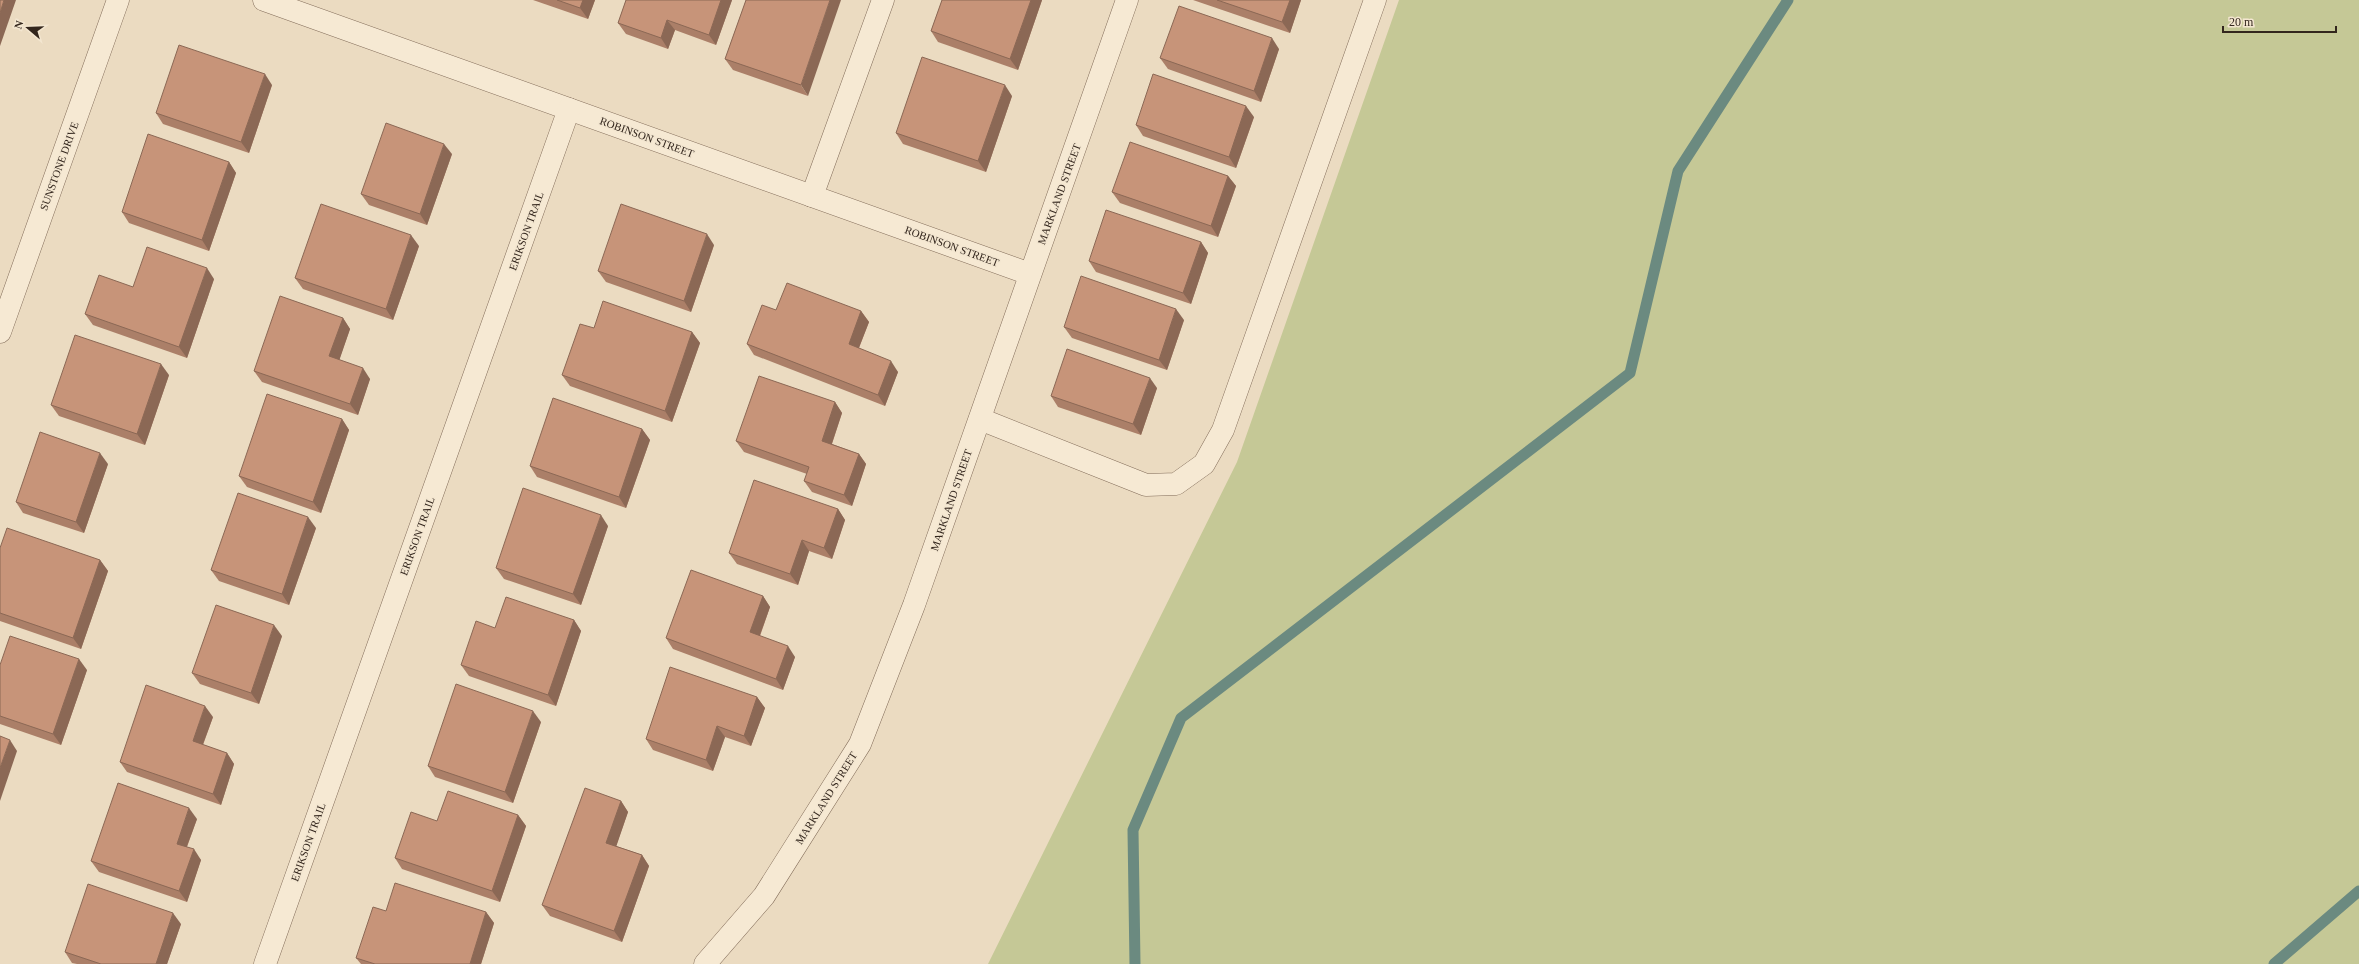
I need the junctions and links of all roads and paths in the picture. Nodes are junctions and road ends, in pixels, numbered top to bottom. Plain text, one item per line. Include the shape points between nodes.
1 (118, 0) edge
2 (264, 0) edge
3 (883, 0) edge
4 (1128, 0) edge
5 (1375, 0) edge
6 (569, 109) junction
7 (812, 196) junction
8 (1030, 274) junction
9 (0, 332) edge
10 (980, 419) junction
11 (265, 964) edge
12 (705, 964) edge

1 - 9 street, SUNSTONE DRIVE
2 - 6 street, ROBINSON STREET
3 - 7 street
4 - 8 street, MARKLAND STREET
5 - 10 street via 1223,430 1204,464 1176,484 1146,484
6 - 7 street, ROBINSON STREET
6 - 11 street, ERIKSON TRAIL
7 - 8 street, ROBINSON STREET
8 - 10 street, MARKLAND STREET
10 - 12 street, MARKLAND STREET via 914,605 860,744 764,896

